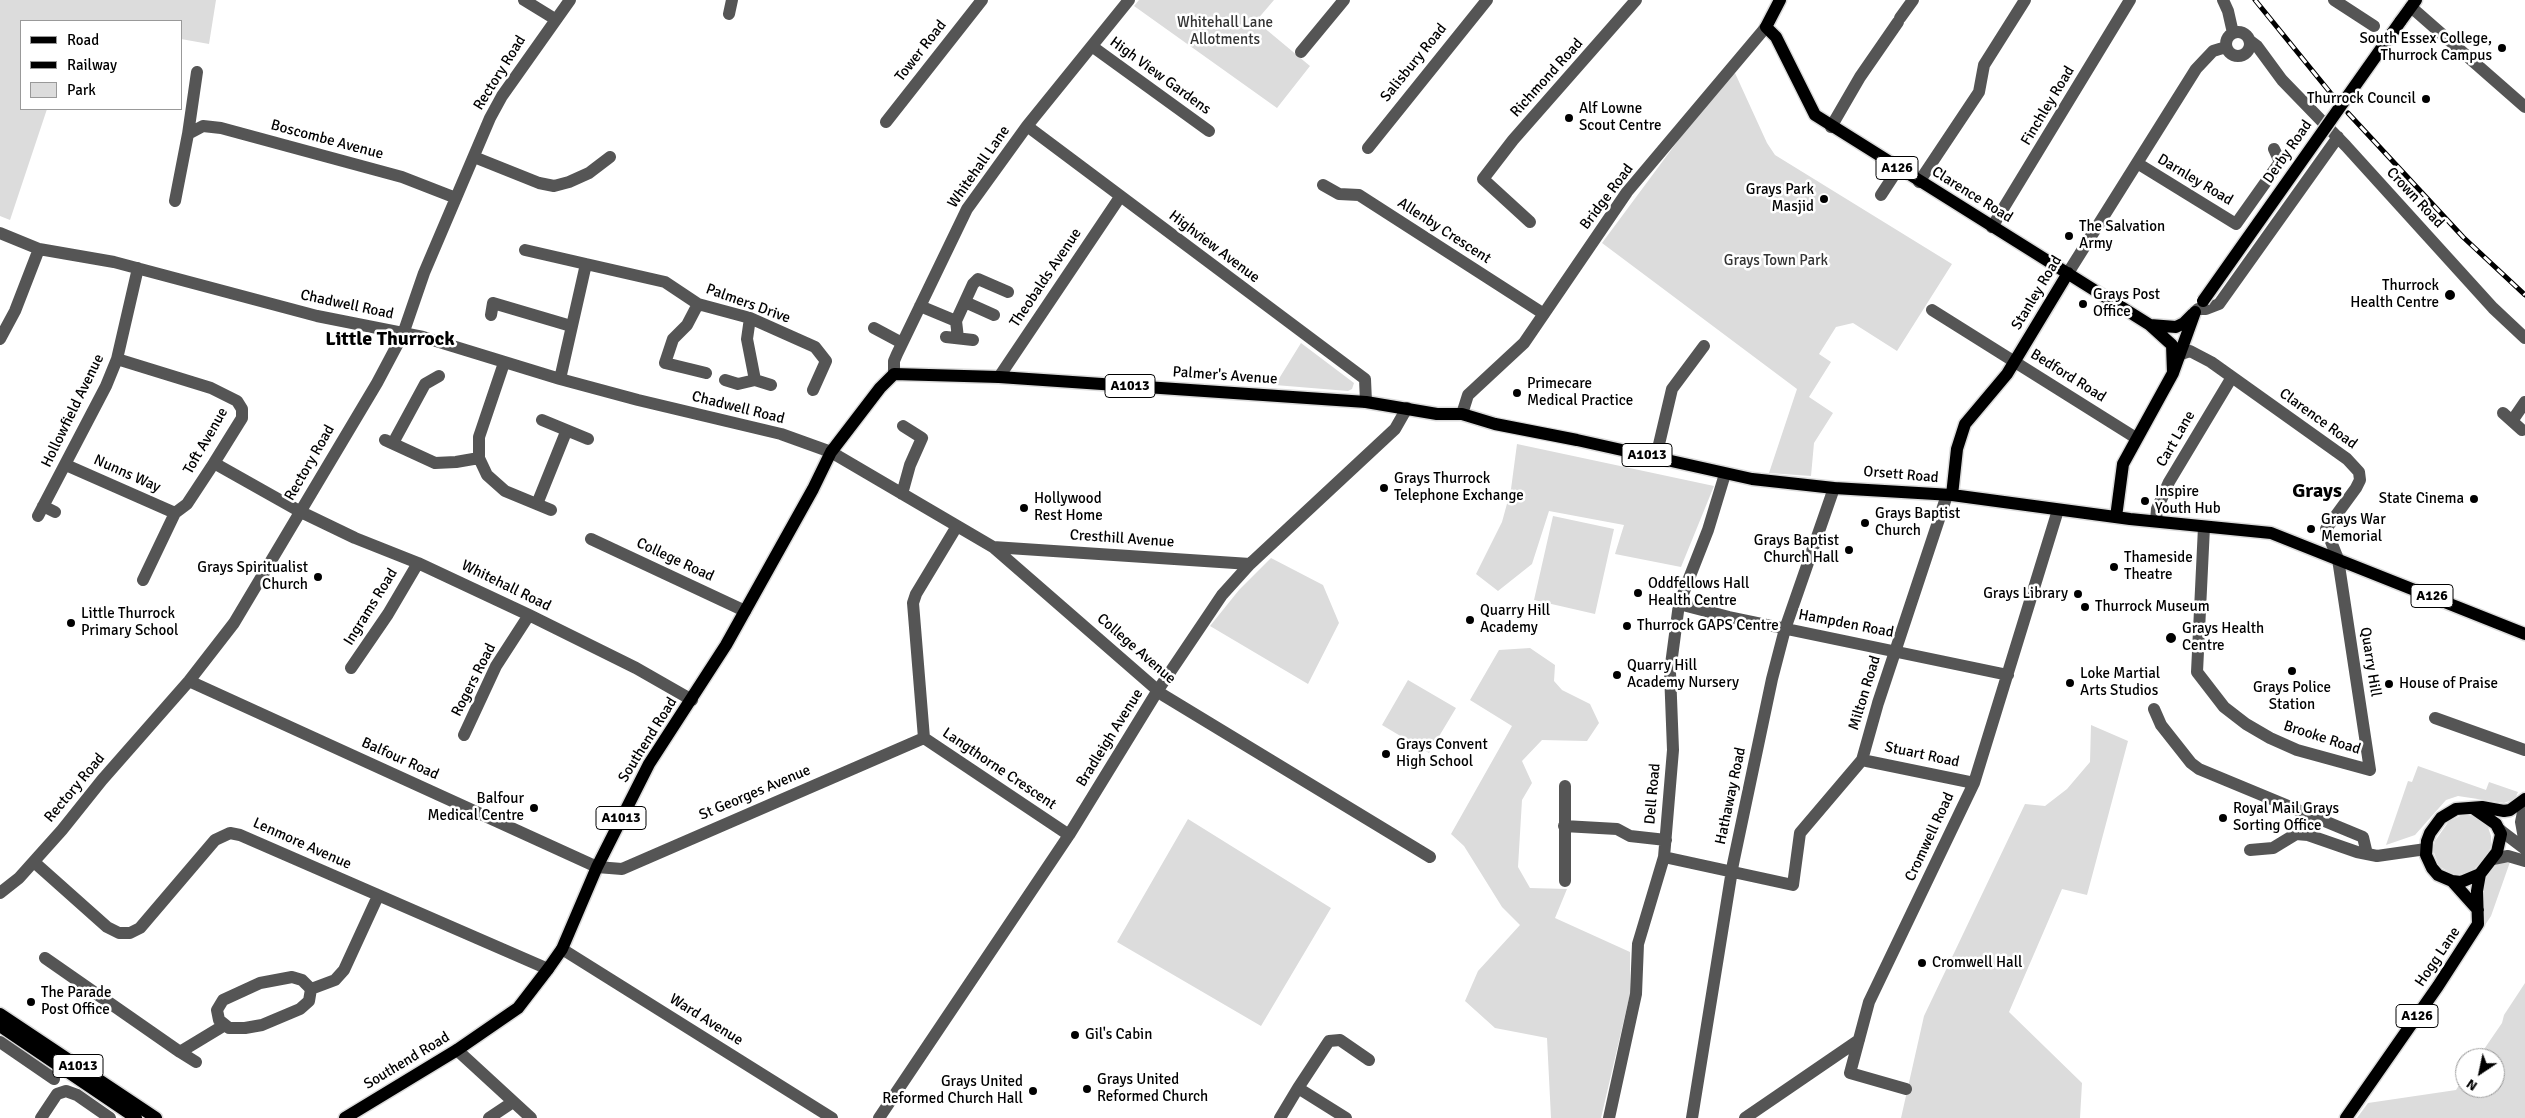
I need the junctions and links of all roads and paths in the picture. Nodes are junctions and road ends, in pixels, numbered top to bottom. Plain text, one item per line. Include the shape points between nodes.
1 (524, 0) edge
2 (570, 0) edge
3 (732, 0) edge
4 (982, 0) edge
5 (1129, 0) edge
6 (1344, 0) edge
7 (1487, 0) edge
8 (1636, 0) edge
9 (1780, 0) edge
10 (1913, 0) edge
11 (2025, 0) edge
12 (2130, 0) edge
13 (2223, 0) edge
14 (2334, 0) edge
15 (2413, 4) edge
16 (729, 14) dead end
17 (555, 19) junction
18 (2374, 26) dead end
19 (1766, 27) junction
20 (2233, 33) junction
21 (2249, 40) junction
22 (1093, 47) junction
23 (2226, 47) junction
24 (1301, 52) dead end
25 (2244, 55) junction
26 (197, 72) dead end
27 (2282, 80) junction
28 (2525, 107) edge
29 (886, 122) dead end
30 (1027, 126) junction
31 (1830, 126) junction
32 (1209, 131) dead end
33 (188, 134) junction
34 (2338, 137) junction
35 (1368, 148) dead end
36 (2274, 149) dead end
37 (474, 157) junction
38 (610, 157) dead end
39 (2137, 163) junction
40 (1898, 168) junction
41 (1919, 182) junction
42 (1323, 185) dead end
43 (1881, 195) dead end
44 (1120, 197) junction
45 (456, 198) junction
46 (176, 201) dead end
47 (1530, 222) dead end
48 (1992, 227) junction
49 (0, 233) edge
50 (39, 249) junction
51 (525, 250) dead end
52 (586, 264) junction
53 (138, 268) junction
54 (2068, 273) junction
55 (1008, 292) dead end
56 (965, 302) junction
57 (493, 304) dead end
58 (698, 304) junction
59 (920, 306) junction
60 (2198, 307) junction
61 (1932, 310) dead end
62 (1544, 314) junction
63 (994, 315) dead end
64 (750, 318) junction
65 (956, 321) junction
66 (2150, 325) junction
67 (571, 326) junction
68 (874, 328) dead end
69 (403, 334) junction
70 (2525, 338) edge
71 (0, 339) edge
72 (973, 340) dead end
73 (902, 343) junction
74 (1704, 346) dead end
75 (2181, 354) junction
76 (117, 359) junction
77 (2014, 362) junction
78 (504, 364) junction
79 (706, 373) dead end
80 (2173, 373) junction
81 (894, 374) junction
82 (439, 376) dead end
83 (999, 378) junction
84 (2232, 378) junction
85 (560, 379) junction
86 (724, 380) dead end
87 (755, 380) junction
88 (771, 386) dead end
89 (813, 390) dead end
90 (1366, 402) junction
91 (2525, 402) edge
92 (1407, 408) junction
93 (1462, 414) junction
94 (542, 420) dead end
95 (2512, 421) dead end
96 (903, 426) dead end
97 (566, 432) junction
98 (2136, 438) junction
99 (588, 439) dead end
100 (831, 452) junction
101 (1656, 457) junction
102 (478, 458) junction
103 (214, 463) junction
104 (66, 465) junction
105 (2359, 472) joint
106 (1725, 474) junction
107 (1834, 488) junction
108 (902, 494) junction
109 (1949, 495) junction
110 (536, 504) junction
111 (551, 510) dead end
112 (2058, 510) junction
113 (45, 512) dead end
114 (301, 512) junction
115 (175, 513) junction
116 (2116, 517) junction
117 (2156, 521) junction
118 (957, 526) junction
119 (2204, 527) junction
120 (591, 539) dead end
121 (993, 547) junction
122 (2336, 554) junction
123 (418, 563) junction
124 (1250, 564) junction
125 (143, 580) dead end
126 (1679, 604) junction
127 (745, 612) junction
128 (529, 615) junction
129 (1785, 629) junction
130 (2525, 634) edge
131 (1895, 650) junction
132 (351, 668) dead end
133 (2008, 675) junction
134 (189, 681) junction
135 (1158, 690) junction
136 (692, 700) junction
137 (2154, 708) dead end
138 (2435, 718) dead end
139 (464, 735) dead end
140 (924, 738) junction
141 (2525, 750) edge
142 (1862, 760) junction
143 (2370, 770) joint
144 (1974, 784) junction
145 (1565, 786) dead end
146 (2525, 801) edge
147 (2474, 808) junction
148 (1564, 826) junction
149 (2500, 830) junction
150 (1069, 836) junction
151 (1666, 840) junction
152 (2525, 844) edge
153 (2426, 849) junction
154 (2525, 849) edge
155 (2250, 850) dead end
156 (2366, 854) junction
157 (1430, 857) dead end
158 (1664, 857) junction
159 (2493, 858) junction
160 (2525, 861) edge
161 (34, 862) junction
162 (597, 867) junction
163 (1733, 872) junction
164 (2480, 874) junction
165 (1565, 881) dead end
166 (2452, 881) junction
167 (0, 893) edge
168 (378, 896) junction
169 (2478, 910) junction
170 (562, 949) junction
171 (44, 958) dead end
172 (548, 969) junction
173 (311, 989) junction
174 (0, 1014) edge
175 (0, 1026) edge
176 (223, 1026) junction
177 (1859, 1040) junction
178 (0, 1042) edge
179 (457, 1050) junction
180 (180, 1052) junction
181 (1369, 1060) dead end
182 (196, 1062) dead end
183 (54, 1079) dead end
184 (1298, 1088) junction
185 (1906, 1089) dead end
186 (513, 1102) junction
187 (1611, 1117) edge
188 (41, 1118) edge
189 (110, 1118) edge
190 (136, 1118) edge
191 (156, 1118) edge
192 (345, 1118) edge
193 (489, 1118) edge
194 (531, 1118) edge
195 (832, 1118) edge
196 (879, 1118) edge
197 (1280, 1118) edge
198 (1346, 1118) edge
199 (1692, 1118) edge
200 (1745, 1118) edge
201 (2346, 1118) edge

1 - 17 street
2 - 17 street, Rectory Road
3 - 16 street
4 - 29 street, Tower Road
5 - 22 street, Whitehall Lane
6 - 24 street
7 - 35 street, Salisbury Road
8 - 47 street, Richmond Road via 1482,179
9 - 19 main road, Bridge Road
10 - 31 street
11 - 41 street via 1984,64 1979,92
12 - 48 street, Finchley Road
13 - 20 street
14 - 18 street
15 - 28 street
15 - 60 main road, Derby Road, bridge
17 - 37 street, Rectory Road via 502,96
19 - 31 main road, Clarence Road / A126 via 1776,37 1815,115
19 - 62 street, Bridge Road via 1628,192
20 - 21 street via 2241,32
20 - 23 street via 2226,40
21 - 25 street via 2249,48
21 - 27 street, Crown Road
22 - 30 street, Whitehall Lane
22 - 32 street, High View Gardens
23 - 25 street via 2233,56
23 - 39 street, Stanley Road via 2213,51 2196,69
25 - 27 street, Crown Road
26 - 33 street
27 - 34 street, Crown Road
30 - 44 street, Highview Avenue
30 - 59 street, Whitehall Lane via 967,209
31 - 40 main road, Clarence Road / A126
33 - 45 street, Boscombe Avenue via 203,126 221,128 402,177
33 - 46 street
34 - 60 street via 2219,304 2206,309
34 - 70 street, Crown Road via 2493,308
36 - 39 street, Darnley Road via 2280,162 2236,224
37 - 38 street via 554,186 570,182
37 - 45 street, Rectory Road
39 - 54 street, Stanley Road
40 - 41 main road, Clarence Road / A126
40 - 43 street
41 - 48 main road, Clarence Road / A126
42 - 62 street, Allenby Crescent via 1338,194 1359,196
44 - 83 street, Theobalds Avenue
44 - 90 street, Highview Avenue via 1365,379
45 - 69 street, Rectory Road via 424,273
48 - 54 main road, Clarence Road / A126
49 - 50 street, Chadwell Road
50 - 53 street, Chadwell Road
50 - 71 street via 15,311
51 - 52 street, Palmers Drive
52 - 58 street, Palmers Drive via 665,282
52 - 67 street
53 - 69 street, Chadwell Road via 316,316
53 - 76 street, Hollowfield Avenue
54 - 66 main road, Clarence Road / A126
54 - 77 main road, Stanley Road
55 - 56 street via 978,279
56 - 63 street
56 - 65 street
57 - 67 street
58 - 64 street, Palmers Drive
58 - 79 street via 687,325 659,361
59 - 65 street
59 - 73 street, Whitehall Lane
60 - 66 main road, Derby Road via 2184,323 2176,326
60 - 75 main road, Derby Road
61 - 77 street, Bedford Road
62 - 93 street, Bridge Road via 1524,343 1468,395
64 - 87 street via 747,339
64 - 89 street, Palmers Drive via 815,347 826,360
65 - 72 street via 952,338
66 - 80 main road, Clarence Road / A126 via 2172,345
67 - 85 street
68 - 73 street
69 - 78 street, Chadwell Road via 475,352
69 - 114 street, Rectory Road
73 - 81 street, Whitehall Lane via 894,361
74 - 101 street via 1672,388
75 - 80 main road, Derby Road
75 - 84 street, Clarence Road via 2190,351
76 - 103 street, Toft Avenue via 211,388 237,401 242,409 242,418
76 - 104 street, Hollowfield Avenue
77 - 98 street, Bedford Road
77 - 109 main road, Stanley Road via 1965,424
78 - 85 street, Chadwell Road
78 - 102 street via 479,437
80 - 98 main road, Derby Road
81 - 83 main road, Palmer's Avenue / A1013
81 - 100 main road, Southend Road / A1013
82 - 102 street via 425,384 389,442 435,463
83 - 90 main road, Palmer's Avenue / A1013
84 - 105 street, Clarence Road via 2348,460
84 - 117 street, Cart Lane via 2169,482
85 - 100 street, Chadwell Road via 781,434
86 - 87 street via 738,384
87 - 88 street
90 - 92 main road, Palmer's Avenue / A1013
91 - 95 street
92 - 93 main road, Palmer's Avenue / A1013 via 1437,414
92 - 124 street, Bradleigh Avenue via 1395,429
93 - 101 main road, Orsett Road / A1013 via 1495,424
94 - 97 street
96 - 108 street via 922,438
97 - 99 street
97 - 110 street
98 - 116 main road, Derby Road via 2122,464
100 - 108 street, College Avenue
100 - 127 main road, Southend Road / A1013
101 - 106 main road, Orsett Road / A1013
102 - 110 street via 487,475 505,491
103 - 114 street, Whitehall Road
103 - 115 street, Toft Avenue via 187,504
104 - 113 street, Hollowfield Avenue
104 - 115 street, Nunns Way
105 - 122 street, Quarry Hill via 2356,488 2326,529
106 - 107 main road, Orsett Road / A1013
106 - 126 street, Dell Road via 1708,530
107 - 109 main road, Orsett Road / A1013
107 - 129 street, Hathaway Road
108 - 118 street, College Avenue
109 - 112 main road, Orsett Road / A126
109 - 131 street, Milton Road
110 - 111 street
112 - 116 main road, Orsett Road / A126
112 - 133 street, Cromwell Road
114 - 123 street, Whitehall Road
114 - 134 street, Rectory Road via 234,623
115 - 125 street, Toft Avenue
116 - 117 main road, Orsett Road / A126
117 - 119 main road, Orsett Road / A126
118 - 121 street, College Avenue
118 - 140 street, Langthorne Crescent via 913,603
119 - 122 main road, Orsett Road / A126 via 2271,533
119 - 143 street, Brooke Road via 2197,672 2224,708 2270,738 2297,750
120 - 127 street, College Road
121 - 124 street, Cresthill Avenue
121 - 135 street, College Avenue
122 - 130 main road, A126
122 - 143 street, Quarry Hill
123 - 128 street, Whitehall Road
123 - 132 street, Ingrams Road
124 - 135 street, Bradleigh Avenue via 1222,594
126 - 129 street, Hampden Road
126 - 151 street, Dell Road via 1670,672 1673,750
127 - 136 main road, Southend Road / A1013
128 - 136 street, Whitehall Road
128 - 139 street, Rogers Road via 496,666
129 - 131 street, Hampden Road
129 - 163 street, Hathaway Road via 1750,779
131 - 133 street, Hampden Road
131 - 142 street, Milton Road
133 - 144 street, Cromwell Road
134 - 161 street, Rectory Road
134 - 162 street, Balfour Road
135 - 150 street, Bradleigh Avenue
135 - 157 street, College Avenue
136 - 162 main road, Southend Road / A1013 via 649,764
137 - 156 street via 2162,725 2199,769 2363,837
138 - 141 street
140 - 150 street, Langthorne Crescent
140 - 162 street, St Georges Avenue via 622,869
142 - 144 street, Stuart Road
142 - 163 street, Milton Road via 1800,833 1793,885
144 - 177 street, Cromwell Road via 1869,1002
145 - 148 street
146 - 147 main road via 2510,810
146 - 149 main road
146 - 152 street via 2521,822
147 - 149 main road
147 - 153 main road via 2456,809 2441,818 2430,833
148 - 151 street via 1617,829 1630,836
148 - 165 street
149 - 154 street
149 - 159 main road via 2500,845
150 - 196 street, Bradleigh Avenue
151 - 158 street, Dell Road
153 - 156 street via 2377,856
153 - 166 main road via 2432,868
155 - 156 street via 2264,850 2296,834
158 - 163 street
158 - 187 street, Dell Road via 1638,944 1636,994
159 - 160 street via 2508,856
159 - 164 main road
161 - 167 street, Rectory Road
161 - 168 street, Lenmore Avenue via 107,928 119,933 130,933 140,928 215,840 230,834 251,838
162 - 170 main road, Southend Road / A1013
163 - 199 street, Hathaway Road
164 - 166 main road via 2461,882
164 - 169 main road, Hogg Lane / A126
166 - 169 main road
168 - 172 street, Lenmore Avenue
168 - 173 street via 344,970 335,980
169 - 201 main road, Hogg Lane / A126 via 2476,930
170 - 172 main road, Southend Road / A1013
170 - 195 street, Ward Avenue
171 - 180 street
172 - 179 main road, Southend Road / A1013 via 518,1008
173 - 176 street via 309,1001 288,1016 245,1028
173 - 176 street via 302,980 292,977 260,982 220,1002 217,1014
174 - 191 main road, A1013
175 - 190 main road, A1013
176 - 180 street
177 - 185 street, Cromwell Road via 1850,1073
177 - 200 street
178 - 183 street
179 - 186 street
179 - 192 main road, Southend Road / A1013
180 - 182 street
181 - 184 street via 1340,1040 1329,1041
184 - 197 street
184 - 198 street
186 - 193 street
186 - 194 street
188 - 189 street via 57,1094 66,1091

